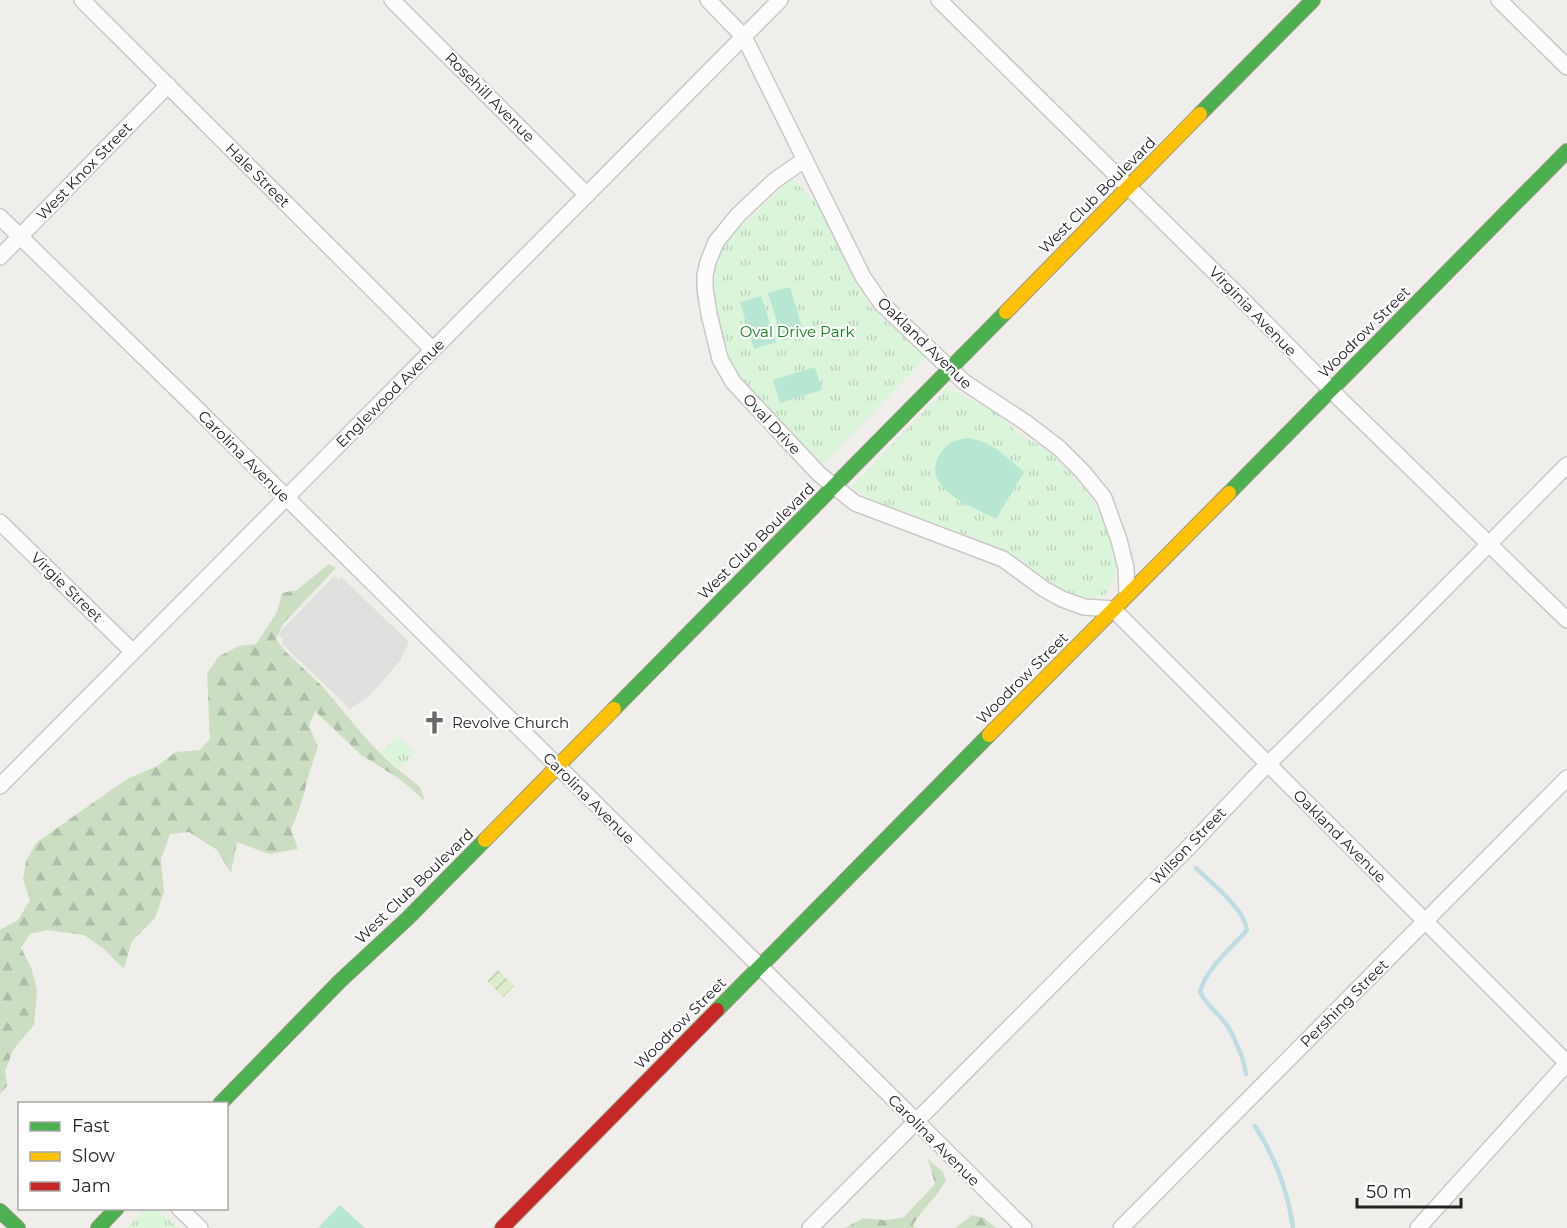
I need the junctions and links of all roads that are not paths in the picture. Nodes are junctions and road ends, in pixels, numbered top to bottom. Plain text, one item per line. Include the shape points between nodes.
1 (392, 0) edge
2 (708, 0) edge
3 (780, 0) edge
4 (939, 0) edge
5 (1313, 0) edge
6 (1499, 0) edge
7 (91, 3) edge
8 (744, 37) junction
9 (1567, 68) edge
10 (168, 86) junction
11 (1567, 151) edge
12 (804, 160) junction
13 (1129, 187) junction
14 (587, 195) junction
15 (0, 217) edge
16 (20, 237) junction
17 (0, 257) edge
18 (433, 350) junction
19 (950, 368) junction
20 (1330, 390) junction
21 (1567, 465) edge
22 (833, 486) junction
23 (286, 498) junction
24 (0, 522) edge
25 (1489, 544) junction
26 (1128, 594) junction
27 (1113, 609) junction
28 (1567, 620) edge
29 (133, 652) junction
30 (1267, 765) junction
31 (557, 767) junction
32 (1567, 778) edge
33 (0, 786) edge
34 (1426, 921) junction
35 (759, 967) junction
36 (1567, 1063) edge
37 (222, 1102) edge
38 (916, 1122) junction
39 (116, 1210) edge
40 (180, 1210) edge
41 (0, 1211) edge
42 (18, 1228) edge
43 (98, 1228) edge
44 (200, 1228) edge
45 (502, 1228) edge
46 (810, 1228) edge
47 (1024, 1228) edge
48 (1121, 1228) edge
49 (1418, 1228) edge

1 - 14 street, Rosehill Avenue
2 - 8 street, Oakland Avenue
3 - 8 street, Englewood Avenue
4 - 13 street, Virginia Avenue
5 - 13 street, West Club Boulevard
6 - 9 street
7 - 10 street, Hale Street
8 - 12 street, Oakland Avenue
8 - 14 street, Englewood Avenue
10 - 16 street, West Knox Street
10 - 18 street, Hale Street
11 - 20 street, Woodrow Street
12 - 19 street, Oakland Avenue via 880,303
12 - 22 street, Oval Drive via 774,181 722,234 708,262 705,288 720,359 733,382
13 - 19 street, West Club Boulevard
13 - 20 street, Virginia Avenue
14 - 18 street, Englewood Avenue
15 - 16 street, Carolina Avenue
16 - 17 street, West Knox Street
16 - 23 street, Carolina Avenue
18 - 23 street, Englewood Avenue
19 - 22 street, West Club Boulevard
19 - 26 street, Oakland Avenue via 969,387 1059,448 1104,498 1119,540
20 - 25 street, Virginia Avenue
20 - 26 street, Woodrow Street
21 - 25 street, Wilson Street
22 - 27 street, Oval Drive via 855,503 1003,560 1062,599 1084,607
22 - 31 street, West Club Boulevard
23 - 29 street, Englewood Avenue
23 - 31 street, Carolina Avenue
24 - 29 street, Virgie Street
25 - 28 street, Virginia Avenue
25 - 30 street, Wilson Street
26 - 27 street, Woodrow Street
27 - 30 street, Oakland Avenue
27 - 35 street, Woodrow Street
29 - 33 street, Englewood Avenue
30 - 34 street, Oakland Avenue
30 - 38 street, Wilson Street
31 - 35 street, Carolina Avenue
31 - 37 street, West Club Boulevard
32 - 34 street, Pershing Street
34 - 36 street, Oakland Avenue
34 - 48 street, Pershing Street
35 - 38 street, Carolina Avenue
35 - 45 street, Woodrow Street
36 - 49 street
38 - 46 street, Wilson Street
38 - 47 street, Carolina Avenue
39 - 43 street
40 - 44 street
41 - 42 street

